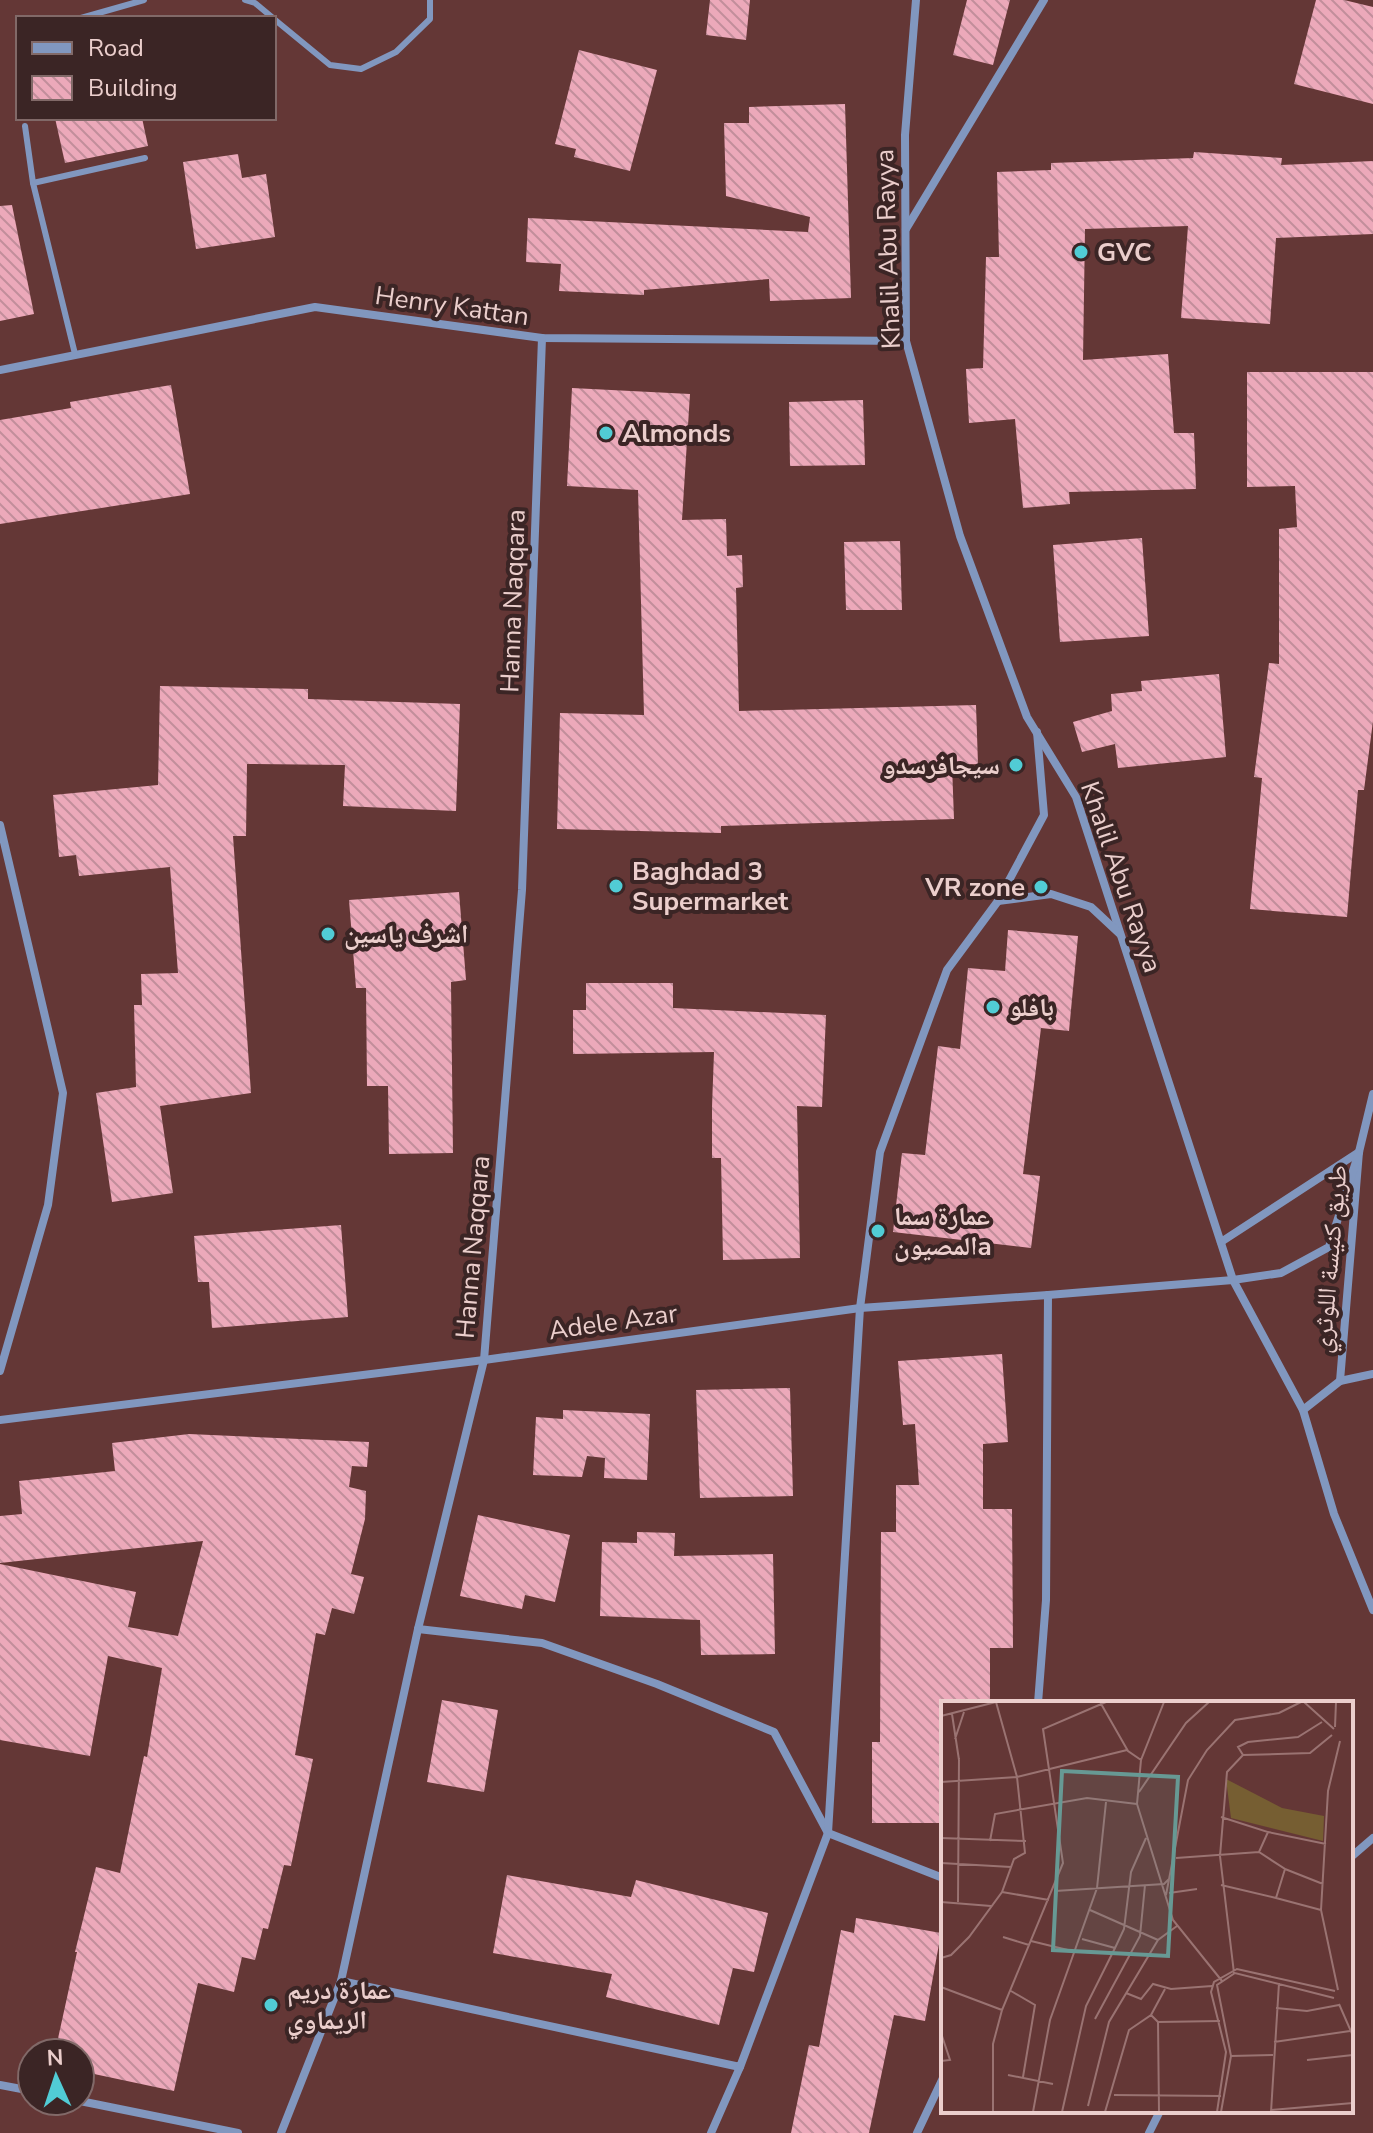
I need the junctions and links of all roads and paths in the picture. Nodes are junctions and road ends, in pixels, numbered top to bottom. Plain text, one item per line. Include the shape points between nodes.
1 (144, 0) edge
2 (245, 0) edge
3 (430, 0) edge
4 (916, 0) edge
5 (1044, 0) edge
6 (88, 16) edge
7 (271, 16) edge
8 (276, 20) edge
9 (25, 126) dead end
10 (145, 158) dead end
11 (33, 183) junction
12 (905, 230) junction
13 (542, 338) junction
14 (906, 341) junction
15 (75, 354) junction
16 (0, 370) edge
17 (1037, 732) junction
18 (0, 825) edge
19 (998, 901) junction
20 (1121, 935) junction
21 (1373, 1094) edge
22 (1359, 1152) junction
23 (1221, 1242) junction
24 (1233, 1280) junction
25 (1048, 1295) junction
26 (860, 1308) junction
27 (484, 1360) junction
28 (0, 1371) edge
29 (1373, 1374) edge
30 (1340, 1381) junction
31 (1303, 1410) junction
32 (0, 1420) edge
33 (1373, 1610) edge
34 (418, 1629) junction
35 (1038, 1701) edge
36 (828, 1833) junction
37 (1373, 1838) edge
38 (1353, 1855) edge
39 (941, 1877) edge
40 (341, 1981) junction
41 (740, 2067) junction
42 (941, 2082) edge
43 (96, 2104) edge
44 (1159, 2113) edge
45 (238, 2133) edge
46 (281, 2133) edge
47 (711, 2133) edge
48 (917, 2133) edge
49 (1149, 2133) edge

1 - 6 lane
2 - 7 lane
3 - 8 lane via 430,19 396,52 361,69 330,65
4 - 12 street, Khalil Abu Rayya via 905,135
5 - 12 street
9 - 11 lane
10 - 11 lane
11 - 15 lane
12 - 14 street, Khalil Abu Rayya
13 - 14 street, Henry Kattan
13 - 15 street, Henry Kattan via 315,307
13 - 27 street, Hanna Naqqara via 522,890
14 - 17 street, Khalil Abu Rayya via 960,536
15 - 16 street, Henry Kattan
17 - 19 street via 1044,815
17 - 20 street, Khalil Abu Rayya via 1076,797
18 - 28 street via 63,1093 48,1205
19 - 20 street via 1051,894 1091,907
19 - 26 street via 947,970 880,1152
20 - 23 street, Khalil Abu Rayya
21 - 22 street, طريق كنيسة اللوثري
22 - 23 street
22 - 24 street, Adele Azar via 1329,1247 1281,1273
22 - 30 street, طريق كنيسة اللوثري
23 - 24 street, Khalil Abu Rayya
24 - 25 street, Adele Azar
24 - 31 street, Khalil Abu Rayya
25 - 26 street, Adele Azar
25 - 35 street via 1046,1600
26 - 27 street, Adele Azar
26 - 36 street
27 - 32 street, Adele Azar
27 - 34 street, Hanna Naqqara
29 - 30 street
30 - 31 street, طريق كنيسة اللوثري
31 - 33 street, Khalil Abu Rayya via 1334,1514
34 - 36 street via 542,1643 774,1732
34 - 40 street, Hanna Naqqara
36 - 39 street
36 - 41 street
37 - 38 street
40 - 41 street
40 - 46 street, Hanna Naqqara
41 - 47 street
42 - 48 street
43 - 45 street
44 - 49 street

